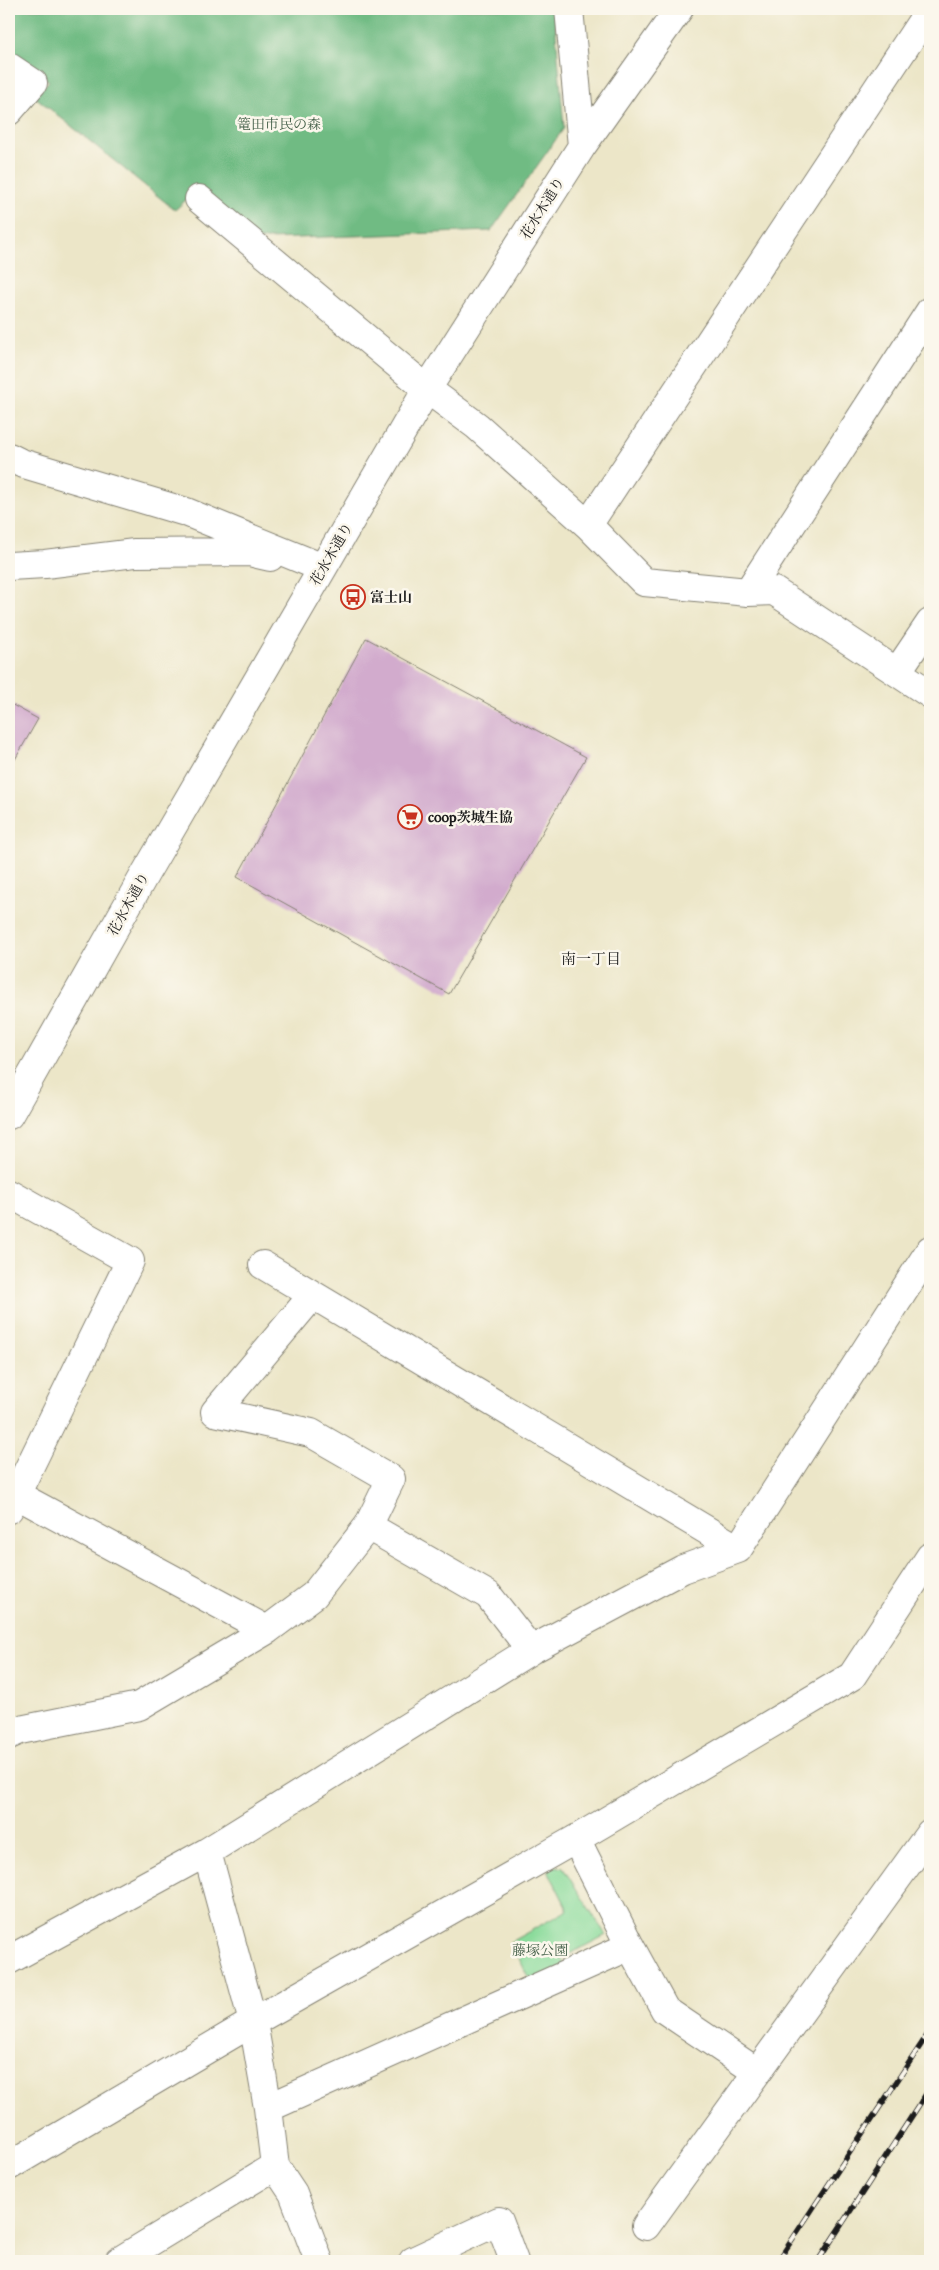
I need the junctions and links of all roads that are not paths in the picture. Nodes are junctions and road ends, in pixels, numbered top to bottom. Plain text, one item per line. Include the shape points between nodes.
1 (569, 9) edge
2 (679, 9) edge
3 (930, 9) edge
4 (9, 67) edge
5 (9, 111) edge
6 (582, 146) junction
7 (199, 199) dead end
8 (930, 311) edge
9 (427, 389) junction
10 (9, 457) edge
11 (588, 525) junction
12 (9, 566) edge
13 (323, 568) junction
14 (748, 592) junction
15 (930, 623) edge
16 (897, 672) junction
17 (930, 694) edge
18 (9, 1115) edge
19 (9, 1193) edge
20 (930, 1250) edge
21 (263, 1265) dead end
22 (313, 1295) junction
23 (13, 1502) edge
24 (368, 1526) junction
25 (738, 1549) junction
26 (930, 1557) edge
27 (267, 1630) junction
28 (531, 1650) junction
29 (9, 1735) edge
30 (930, 1833) edge
31 (576, 1839) junction
32 (207, 1852) junction
33 (630, 1946) junction
34 (9, 1959) edge
35 (253, 2022) junction
36 (757, 2072) junction
37 (268, 2108) junction
38 (9, 2166) edge
39 (275, 2166) junction
40 (646, 2226) dead end
41 (119, 2261) edge
42 (319, 2261) edge
43 (413, 2261) edge
44 (514, 2261) edge

1 - 6 street
2 - 6 street, 花水木通り
3 - 11 street
4 - 5 street via 33,83
6 - 9 street, 花水木通り
7 - 9 street
8 - 14 street
9 - 11 street via 477,426
9 - 13 street, 花水木通り
10 - 13 street via 186,512
11 - 14 street via 644,582
12 - 13 street via 135,553 249,552
13 - 18 street, 花水木通り
14 - 16 street via 774,591
15 - 16 street
16 - 17 street
19 - 23 street via 130,1261
20 - 25 street
21 - 22 street
22 - 24 street via 215,1412 311,1433 391,1479
22 - 25 street
23 - 27 street
24 - 27 street via 314,1596
24 - 28 street via 488,1595
25 - 28 street via 683,1569
26 - 31 street via 852,1676
27 - 29 street via 139,1706
28 - 32 street
30 - 36 street
31 - 33 street
31 - 35 street
32 - 34 street
32 - 35 street
33 - 36 street via 665,2010
33 - 37 street
35 - 37 street
35 - 38 street
36 - 40 street
37 - 39 street
39 - 41 street
39 - 42 street via 293,2193
43 - 44 street via 499,2221

